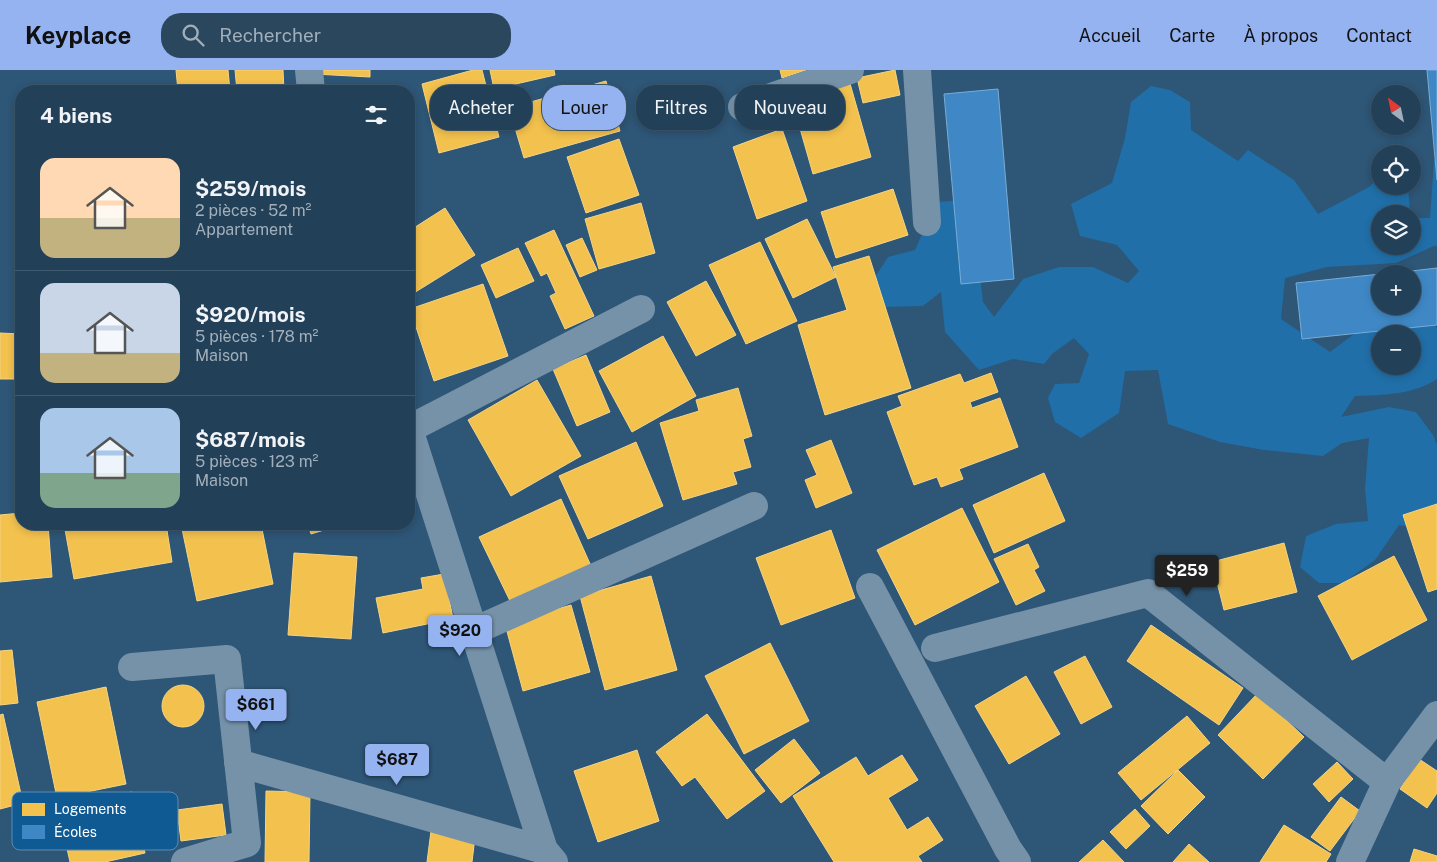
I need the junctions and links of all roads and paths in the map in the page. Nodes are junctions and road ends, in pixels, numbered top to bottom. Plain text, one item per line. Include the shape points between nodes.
1 (309, 70) edge
2 (850, 70) edge
3 (917, 70) edge
4 (310, 85) edge
5 (806, 85) edge
6 (927, 222) dead end
7 (641, 309) dead end
8 (415, 426) edge
9 (415, 448) edge
10 (754, 506) dead end
11 (870, 587) dead end
12 (474, 631) junction
13 (935, 648) dead end
14 (132, 666) dead end
15 (1437, 715) edge
16 (238, 763) junction
17 (1387, 782) junction
18 (549, 856) edge
19 (185, 862) edge
20 (1017, 862) edge
21 (1350, 862) edge

1 - 4 street
2 - 5 street
3 - 6 street
7 - 8 street
9 - 12 street
10 - 12 street
11 - 20 street
12 - 18 street
13 - 17 street via 1148,593
14 - 16 street via 228,659
15 - 17 street
16 - 18 street
16 - 19 street via 246,843
17 - 21 street

